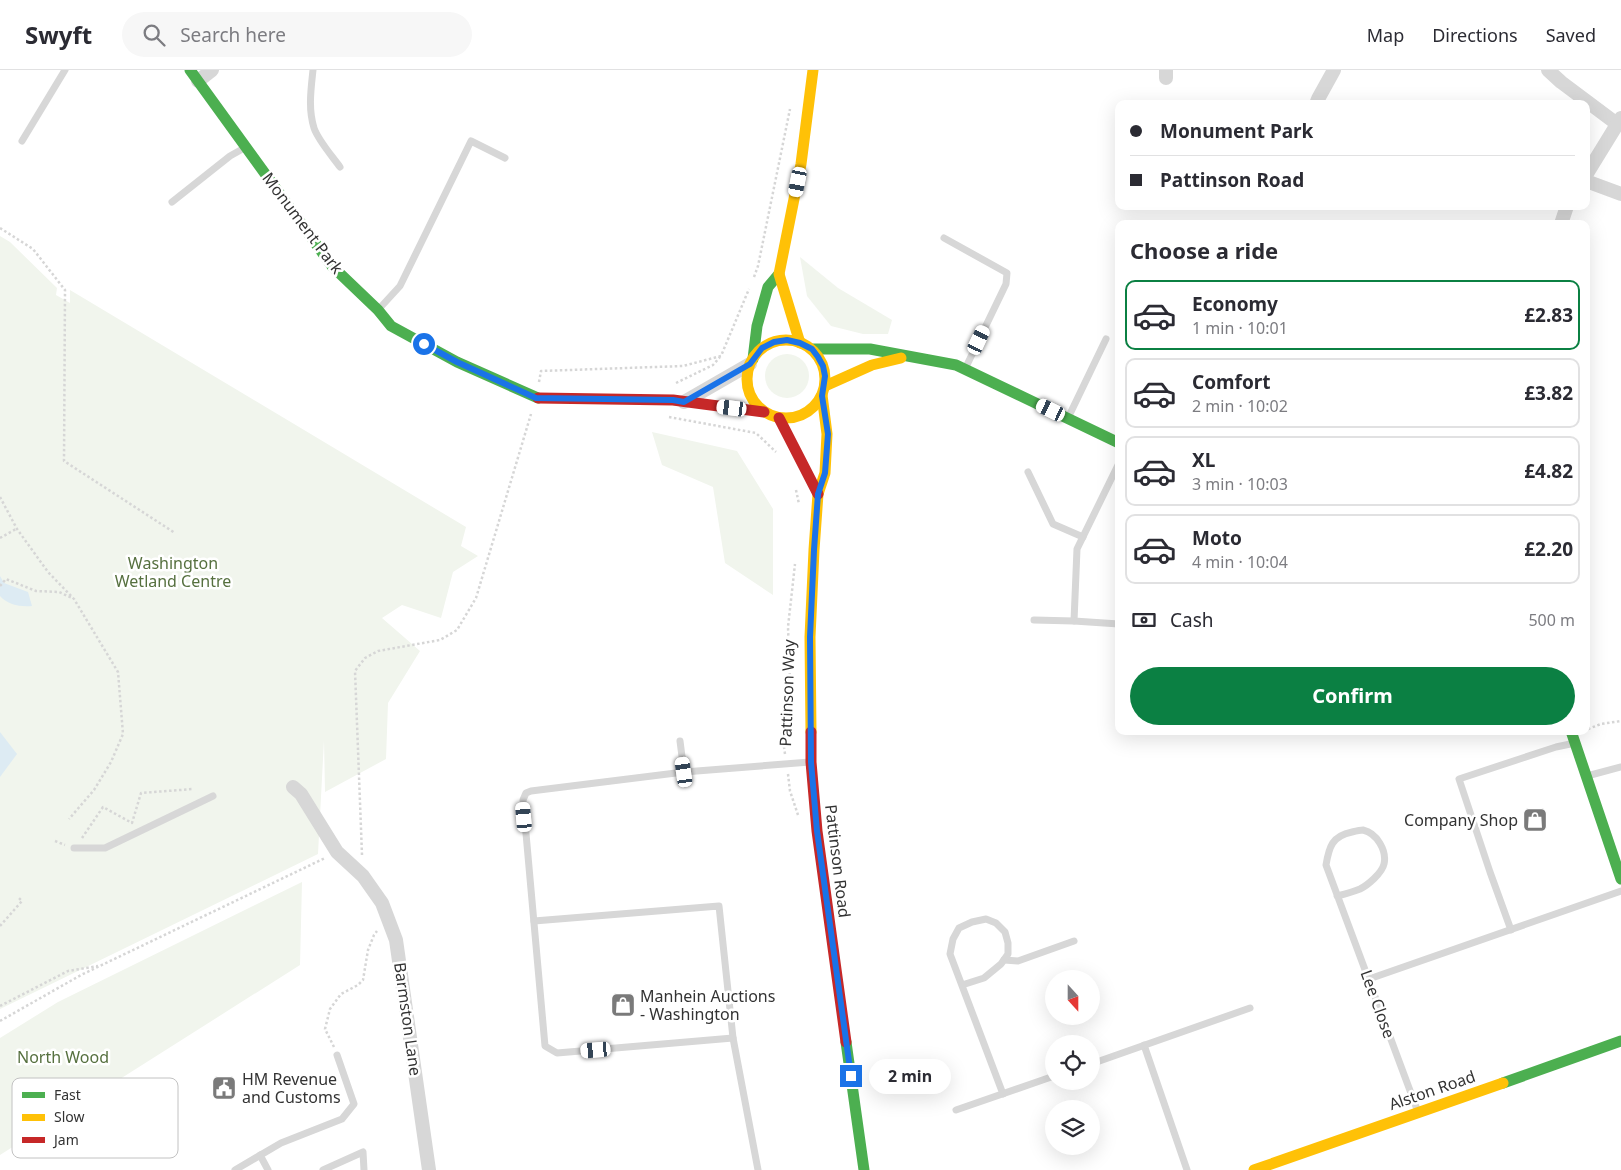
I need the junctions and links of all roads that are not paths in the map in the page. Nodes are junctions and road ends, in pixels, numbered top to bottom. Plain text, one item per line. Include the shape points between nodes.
1 (65, 70) edge
2 (212, 70) edge
3 (313, 70) edge
4 (813, 70) edge
5 (1334, 70) edge
6 (1548, 70) edge
7 (194, 75) edge
8 (1318, 100) edge
9 (1588, 100) edge
10 (1590, 102) edge
11 (1619, 121) edge
12 (22, 141) dead end
13 (246, 147) junction
14 (506, 158) dead end
15 (340, 167) dead end
16 (1590, 168) edge
17 (1590, 182) edge
18 (1621, 194) edge
19 (172, 202) dead end
20 (944, 238) dead end
21 (779, 274) junction
22 (378, 310) junction
23 (1106, 339) dead end
24 (800, 343) junction
25 (812, 349) junction
26 (907, 357) junction
27 (751, 361) junction
28 (965, 369) junction
29 (823, 391) junction
30 (678, 401) junction
31 (764, 412) junction
32 (779, 418) junction
33 (1068, 419) junction
34 (1115, 441) edge
35 (1115, 471) edge
36 (1028, 472) dead end
37 (818, 494) junction
38 (1083, 537) junction
39 (1034, 620) dead end
40 (1074, 620) junction
41 (1115, 624) edge
42 (1573, 737) edge
43 (680, 741) dead end
44 (811, 762) junction
45 (1621, 767) edge
46 (684, 772) junction
47 (1586, 776) junction
48 (293, 788) dead end
49 (213, 796) dead end
50 (74, 848) road end
51 (1621, 879) edge
52 (1621, 891) edge
53 (1338, 896) junction
54 (534, 921) junction
55 (1511, 930) junction
56 (1074, 941) dead end
57 (1004, 960) junction
58 (1369, 979) junction
59 (962, 985) junction
60 (1250, 1008) dead end
61 (733, 1038) junction
62 (1621, 1041) edge
63 (1144, 1045) junction
64 (337, 1055) road end
65 (1100, 1061) edge
66 (1045, 1079) edge
67 (1003, 1094) junction
68 (956, 1110) dead end
69 (1418, 1112) junction
70 (260, 1156) junction
71 (235, 1170) edge
72 (268, 1170) edge
73 (323, 1170) edge
74 (364, 1170) edge
75 (430, 1170) edge
76 (758, 1170) edge
77 (864, 1170) edge
78 (1187, 1170) edge
79 (1254, 1170) edge

1 - 12 lane
2 - 7 street, Monument Park
3 - 15 lane via 311,97 315,130
4 - 21 street via 802,164
5 - 8 street
6 - 9 street
7 - 13 street, Monument Park
10 - 11 street
11 - 16 street
13 - 19 lane
13 - 22 street, Monument Park via 332,266
14 - 22 lane via 471,142 400,286
17 - 18 street
20 - 28 lane via 1007,274 1006,284
21 - 24 street
21 - 27 street via 768,287
22 - 30 street, Monument Park via 390,326 457,362 536,398
23 - 33 lane
24 - 25 street
24 - 27 street via 774,342 762,348
25 - 26 street via 870,349
25 - 29 street via 823,366
26 - 28 street
26 - 29 street via 872,365
27 - 30 street
27 - 31 street via 748,390
28 - 33 street
29 - 32 street via 815,406 804,414
29 - 37 street, Pattinson Road via 828,434 825,473
30 - 31 street, Monument Park
31 - 32 street
32 - 37 street
33 - 34 street
35 - 38 lane
36 - 38 lane via 1054,524
37 - 44 street, Pattinson Road via 810,637
38 - 40 lane via 1077,549
39 - 40 lane
40 - 41 lane
42 - 47 street
42 - 55 lane via 1556,747 1459,779
43 - 46 lane
44 - 46 lane
44 - 77 street, Pattinson Road via 817,831
45 - 47 lane
46 - 54 lane via 526,793 523,800
47 - 51 street
48 - 75 street, Barmston Lane via 301,794 337,852 363,876 382,903 396,940
49 - 50 lane via 105,848
52 - 55 lane
53 - 53 lane, Lee Close via 1326,865 1328,850 1335,839 1348,833 1362,830 1372,834 1380,843 1384,865 1360,889
53 - 58 lane, Lee Close
54 - 61 lane via 545,1046 557,1053
54 - 61 lane via 718,906
55 - 58 lane
56 - 57 lane via 1018,961
57 - 59 lane via 984,978
57 - 59 lane via 1008,954 1008,943 1005,932 996,923 986,919 959,928 952,939 950,954
58 - 69 lane, Lee Close
59 - 67 lane
60 - 63 lane
61 - 76 lane
62 - 69 street, Alston Road
63 - 65 lane
63 - 78 lane
64 - 70 lane via 354,1104 342,1119 281,1143
66 - 67 lane
67 - 68 lane
69 - 79 street, Alston Road
70 - 71 lane
70 - 72 lane
73 - 74 lane via 363,1152

